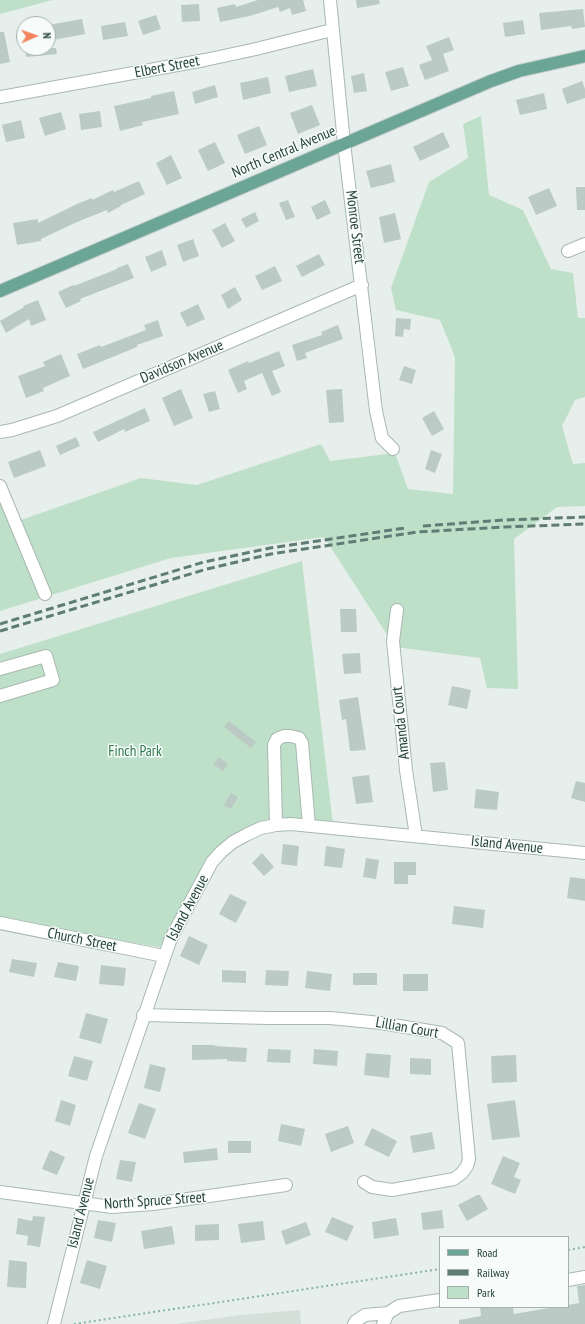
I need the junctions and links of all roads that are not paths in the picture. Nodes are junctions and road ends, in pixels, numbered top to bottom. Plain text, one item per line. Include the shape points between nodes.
1 (330, 0) edge
2 (332, 30) junction
3 (585, 56) edge
4 (0, 96) edge
5 (344, 143) junction
6 (585, 244) edge
7 (568, 251) dead end
8 (362, 285) junction
9 (0, 290) edge
10 (0, 432) edge
11 (393, 449) dead end
12 (0, 486) edge
13 (45, 594) dead end
14 (397, 610) dead end
15 (0, 669) edge
16 (0, 696) edge
17 (276, 825) junction
18 (309, 826) junction
19 (416, 836) junction
20 (585, 853) edge
21 (0, 923) edge
22 (164, 956) junction
23 (143, 1015) junction
24 (364, 1182) dead end
25 (286, 1185) dead end
26 (0, 1192) edge
27 (84, 1204) junction
28 (585, 1277) edge
29 (569, 1280) edge
30 (439, 1300) edge
31 (385, 1318) edge
32 (54, 1324) edge
33 (354, 1324) edge

1 - 2 street, Monroe Street
2 - 4 street, Elbert Street via 205,60
2 - 5 street, Monroe Street
3 - 5 main road, North Central Avenue via 519,71 491,81
5 - 8 street, Monroe Street
5 - 9 main road, North Central Avenue
6 - 7 street
8 - 10 street, Davidson Avenue via 57,416
8 - 11 street, Monroe Street via 376,411 382,438
12 - 13 street
14 - 19 street, Amanda Court via 393,641 406,770
15 - 16 street via 46,656 53,680
17 - 18 street, Island Avenue
17 - 18 street via 274,745 277,739 290,736 299,738 302,743
17 - 22 street, Island Avenue via 246,835 227,847 212,862
18 - 19 street, Island Avenue
19 - 20 street, Island Avenue
21 - 22 street, Church Street
22 - 23 street, Island Avenue
23 - 24 street, Lillian Court via 330,1018 381,1022 442,1033 458,1043 469,1159 467,1166 454,1179 392,1190 372,1187
23 - 27 street, Island Avenue via 96,1156
25 - 27 street, North Spruce Street via 154,1204 112,1207
26 - 27 street, North Spruce Street
27 - 32 street, Island Avenue
28 - 29 street
30 - 31 street via 399,1306
31 - 33 street via 366,1315

